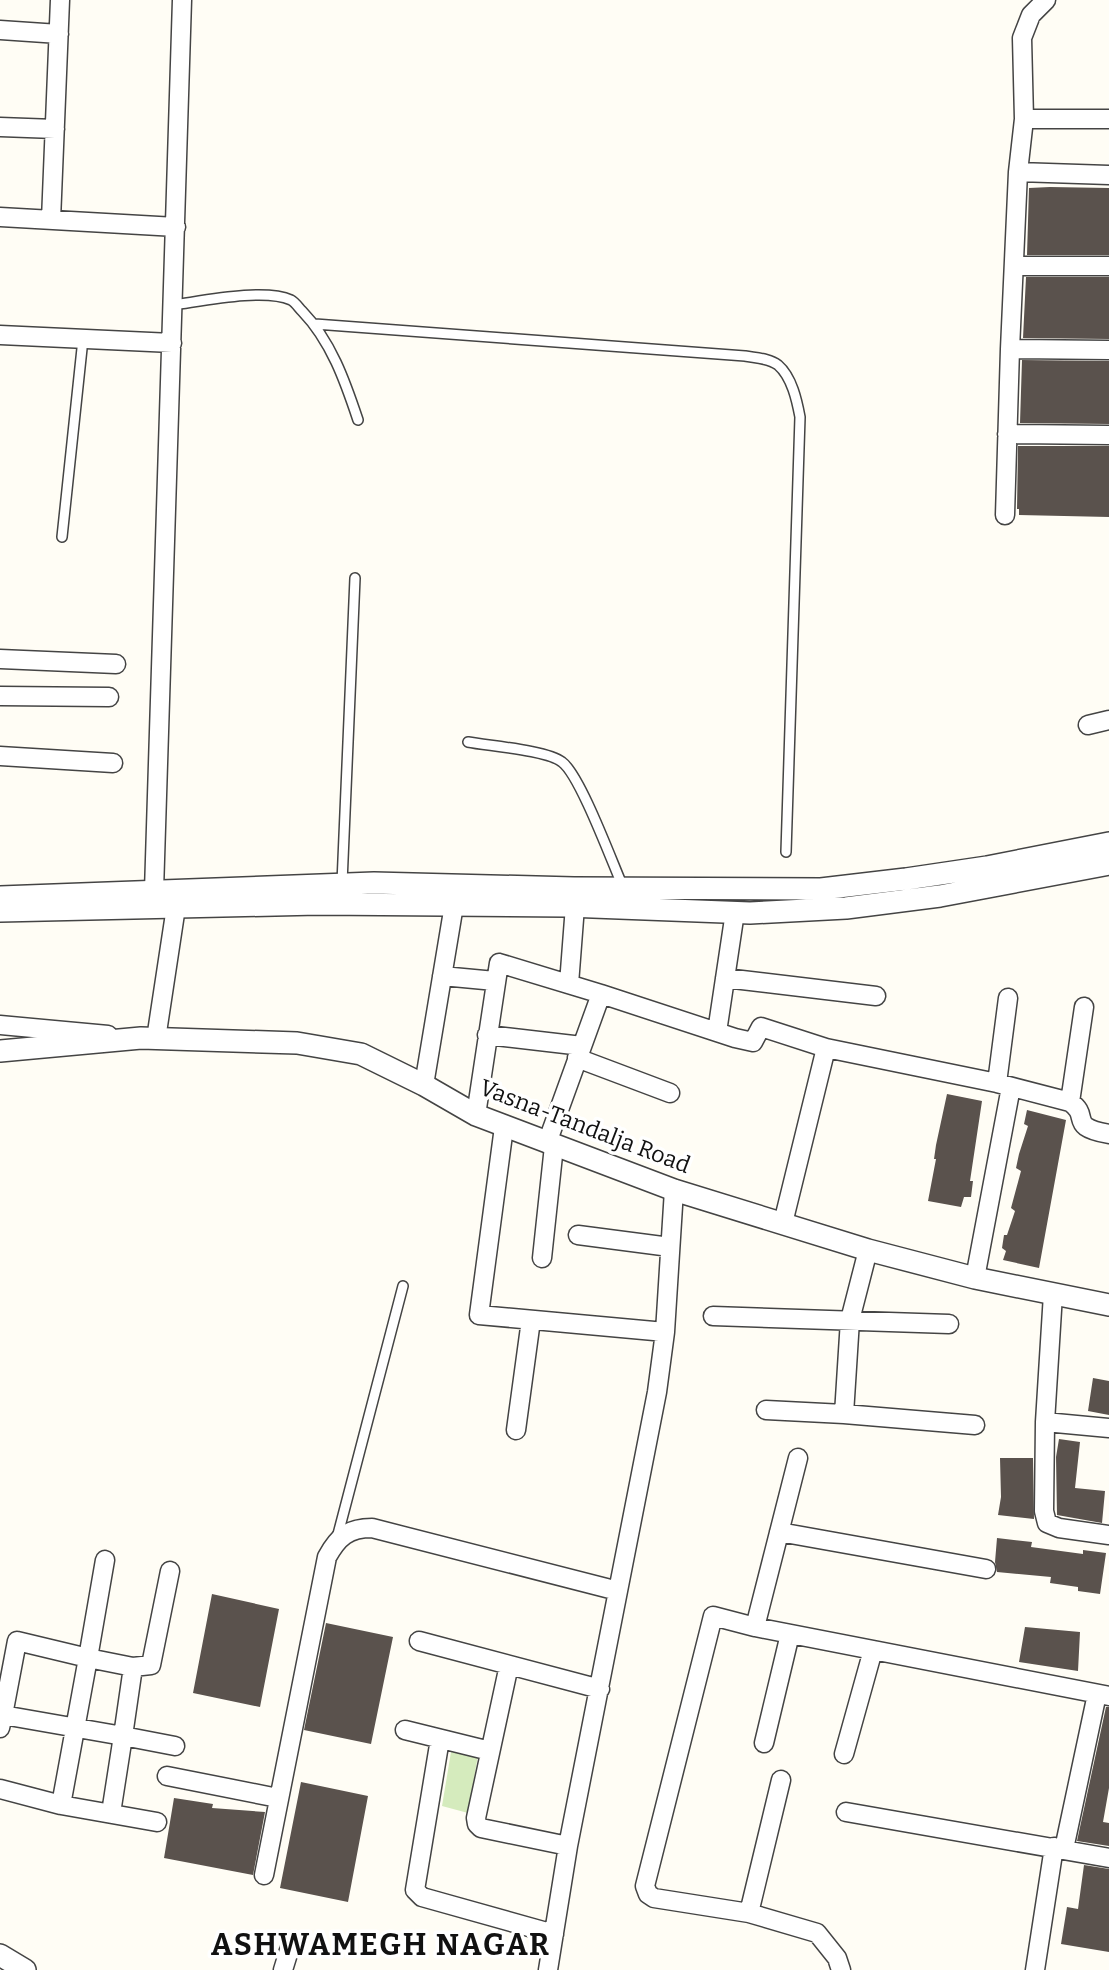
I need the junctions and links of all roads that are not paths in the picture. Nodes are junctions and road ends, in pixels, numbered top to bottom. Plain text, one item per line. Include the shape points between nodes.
1 (60, 0) edge
2 (182, 0) edge
3 (1046, 0) edge
4 (0, 30) edge
5 (59, 34) junction
6 (1024, 119) junction
7 (1109, 119) edge
8 (0, 127) edge
9 (55, 129) junction
10 (1018, 172) junction
11 (1109, 175) edge
12 (0, 218) edge
13 (51, 220) junction
14 (176, 227) junction
15 (1014, 266) junction
16 (1109, 266) edge
17 (174, 304) junction
18 (315, 324) junction
19 (0, 335) edge
20 (83, 339) junction
21 (172, 344) junction
22 (1010, 349) junction
23 (1109, 350) edge
24 (358, 420) dead end
25 (1007, 434) junction
26 (1109, 435) edge
27 (1005, 515) dead end
28 (62, 537) dead end
29 (355, 578) dead end
30 (0, 659) edge
31 (116, 664) dead end
32 (0, 696) edge
33 (109, 696) dead end
34 (1109, 720) edge
35 (1088, 725) dead end
36 (468, 742) dead end
37 (0, 756) edge
38 (113, 763) dead end
39 (1109, 843) edge
40 (786, 852) dead end
41 (1109, 864) edge
42 (342, 883) junction
43 (623, 888) junction
44 (154, 891) junction
45 (0, 897) edge
46 (454, 905) junction
47 (575, 906) junction
48 (176, 907) junction
49 (0, 911) edge
50 (735, 912) junction
51 (442, 976) junction
52 (725, 978) junction
53 (495, 981) junction
54 (569, 984) junction
55 (601, 994) junction
56 (876, 996) dead end
57 (1008, 998) dead end
58 (1083, 1007) dead end
59 (0, 1025) edge
60 (717, 1032) junction
61 (487, 1035) junction
62 (148, 1039) junction
63 (826, 1048) junction
64 (0, 1051) edge
65 (580, 1052) junction
66 (424, 1085) junction
67 (1004, 1085) junction
68 (670, 1093) dead end
69 (1070, 1102) junction
70 (476, 1115) junction
71 (504, 1127) junction
72 (1109, 1134) edge
73 (550, 1144) junction
74 (674, 1190) junction
75 (783, 1223) junction
76 (578, 1235) dead end
77 (670, 1247) junction
78 (868, 1250) junction
79 (542, 1258) dead end
80 (975, 1278) junction
81 (402, 1286) dead end
82 (1053, 1294) junction
83 (1109, 1305) edge
84 (713, 1316) dead end
85 (531, 1320) junction
86 (850, 1320) junction
87 (949, 1324) dead end
88 (665, 1332) junction
89 (766, 1410) dead end
90 (844, 1414) junction
91 (1045, 1422) junction
92 (975, 1424) dead end
93 (1109, 1428) edge
94 (516, 1430) dead end
95 (798, 1458) dead end
96 (779, 1532) junction
97 (1109, 1535) edge
98 (337, 1539) junction
99 (105, 1560) dead end
100 (986, 1569) dead end
101 (170, 1571) dead end
102 (618, 1591) junction
103 (755, 1627) junction
104 (790, 1634) junction
105 (419, 1641) dead end
106 (873, 1650) junction
107 (88, 1658) junction
108 (509, 1665) junction
109 (133, 1667) junction
110 (600, 1689) junction
111 (1103, 1695) edge
112 (2, 1721) edge
113 (74, 1728) junction
114 (405, 1730) dead end
115 (123, 1736) junction
116 (440, 1739) junction
117 (764, 1743) dead end
118 (175, 1746) dead end
119 (490, 1751) junction
120 (844, 1754) dead end
121 (167, 1776) dead end
122 (781, 1780) dead end
123 (0, 1789) edge
124 (278, 1798) junction
125 (61, 1805) junction
126 (111, 1812) junction
127 (846, 1812) dead end
128 (158, 1822) dead end
129 (568, 1846) junction
130 (1059, 1848) junction
131 (1109, 1858) edge
132 (264, 1875) dead end
133 (748, 1913) junction
134 (554, 1934) junction
135 (291, 1944) dead end
136 (0, 1955) edge
137 (25, 1970) edge
138 (283, 1970) edge
139 (548, 1970) edge
140 (841, 1970) edge
141 (1035, 1970) edge

1 - 5 street
2 - 14 street
3 - 6 street via 1031,15 1022,38
4 - 5 street
5 - 9 street
6 - 7 street
6 - 10 street
8 - 9 street
9 - 13 street
10 - 11 street
10 - 15 street
12 - 13 street
13 - 14 street
14 - 17 street
15 - 16 street
15 - 22 street
17 - 18 lane via 269,296 292,301
17 - 21 street
18 - 24 lane via 341,370
18 - 40 lane via 745,356 779,366 800,417
19 - 20 street
20 - 21 street
20 - 28 lane
21 - 44 street
22 - 23 street
22 - 25 street
25 - 26 street
25 - 27 street
29 - 42 lane
30 - 31 street
32 - 33 street
34 - 35 street
36 - 43 lane via 562,761 585,799
37 - 38 street
39 - 43 street via 973,869 821,889
41 - 50 street via 846,908
42 - 43 street
42 - 44 street
44 - 45 street
46 - 47 street
46 - 48 street
46 - 51 street
47 - 50 street
47 - 54 street
48 - 49 street
48 - 62 street
50 - 52 street
51 - 53 street
51 - 66 street
52 - 56 street
52 - 60 street
53 - 54 street via 499,963
53 - 61 street
54 - 55 street
55 - 60 street
55 - 65 street
57 - 67 street
58 - 69 street
59 - 62 street
60 - 63 street via 753,1042 761,1027
61 - 65 street
61 - 70 street
62 - 64 street, Vasna-Tandalja Road
62 - 66 street, Vasna-Tandalja Road via 334,1048 361,1054
63 - 67 street
63 - 75 street
65 - 68 street
65 - 73 street
66 - 70 street, Vasna-Tandalja Road
67 - 69 street
67 - 80 street
69 - 72 street via 1086,1128
70 - 71 street, Vasna-Tandalja Road
71 - 73 street, Vasna-Tandalja Road
71 - 85 street via 479,1315
73 - 74 street, Vasna-Tandalja Road
73 - 79 street
74 - 75 street, Vasna-Tandalja Road
74 - 77 street
75 - 78 street, Vasna-Tandalja Road
76 - 77 street
77 - 88 street
78 - 80 street, Vasna-Tandalja Road
78 - 86 street
80 - 82 street, Vasna-Tandalja Road
81 - 98 lane
82 - 83 street, Vasna-Tandalja Road
82 - 91 street
84 - 86 street
85 - 88 street
85 - 94 street
86 - 87 street
86 - 90 street
88 - 102 street
89 - 90 street
90 - 92 street
91 - 93 street
91 - 97 street via 1047,1522
95 - 96 street
96 - 100 street
96 - 103 street
98 - 102 street via 349,1531 372,1528
98 - 124 street via 327,1557
99 - 107 street
101 - 109 street via 151,1665
102 - 110 street
103 - 104 street
103 - 133 street via 713,1616 645,1886 654,1898
104 - 106 street
104 - 117 street
105 - 108 street
106 - 111 street
106 - 120 street
107 - 109 street
107 - 112 street via 17,1642
107 - 113 street
108 - 110 street
108 - 119 street
109 - 115 street
110 - 129 street
111 - 130 street
112 - 113 street
113 - 115 street
113 - 125 street
114 - 116 street
115 - 118 street
115 - 126 street
116 - 119 street
116 - 134 street via 414,1885 417,1895
119 - 129 street via 477,1824
121 - 124 street
122 - 133 street
123 - 125 street
124 - 132 street
125 - 126 street
126 - 128 street
127 - 130 street
129 - 134 street
130 - 131 street
130 - 141 street
133 - 140 street via 817,1933
134 - 139 street
135 - 138 street
136 - 137 street

